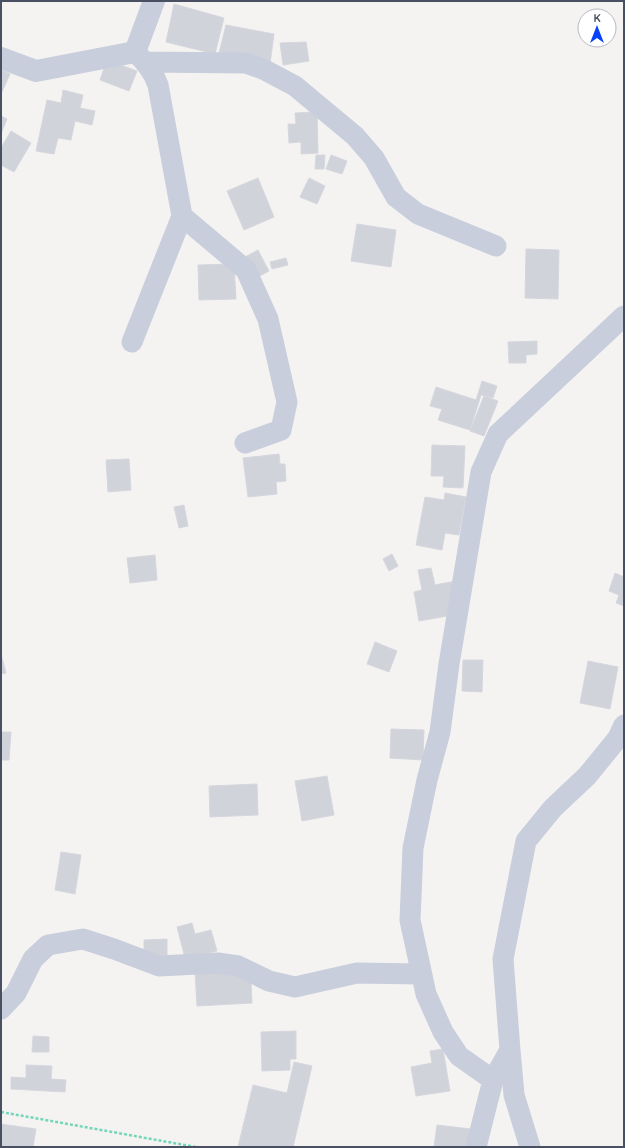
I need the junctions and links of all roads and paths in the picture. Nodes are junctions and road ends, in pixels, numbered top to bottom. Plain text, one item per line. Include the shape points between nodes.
1 (154, 1) edge
2 (140, 57) junction
3 (1, 58) edge
4 (182, 216) junction
5 (496, 246) dead end
6 (624, 316) edge
7 (132, 342) dead end
8 (246, 443) dead end
9 (624, 725) edge
10 (421, 974) junction
11 (1, 1009) edge
12 (510, 1050) junction
13 (492, 1080) junction
14 (1, 1112) edge
15 (196, 1147) edge
16 (476, 1147) edge
17 (530, 1147) edge

1 - 2 street
2 - 3 street via 36,71
2 - 4 street via 155,74 158,85
2 - 5 street via 246,63 263,69 295,86 355,136 374,158 396,197 418,214
4 - 7 street
4 - 8 street via 246,270 268,319 287,402 281,430
6 - 10 street via 498,434 481,472 440,732 413,848 410,920
9 - 12 street via 618,738 587,776 553,808 526,841 503,959
10 - 11 street via 357,973 295,987 269,981 238,966 218,963 159,966 83,939 48,945 33,959 16,993
10 - 13 street via 426,994 443,1032 460,1056
12 - 13 street
12 - 17 street via 514,1095
13 - 16 street
14 - 15 path

